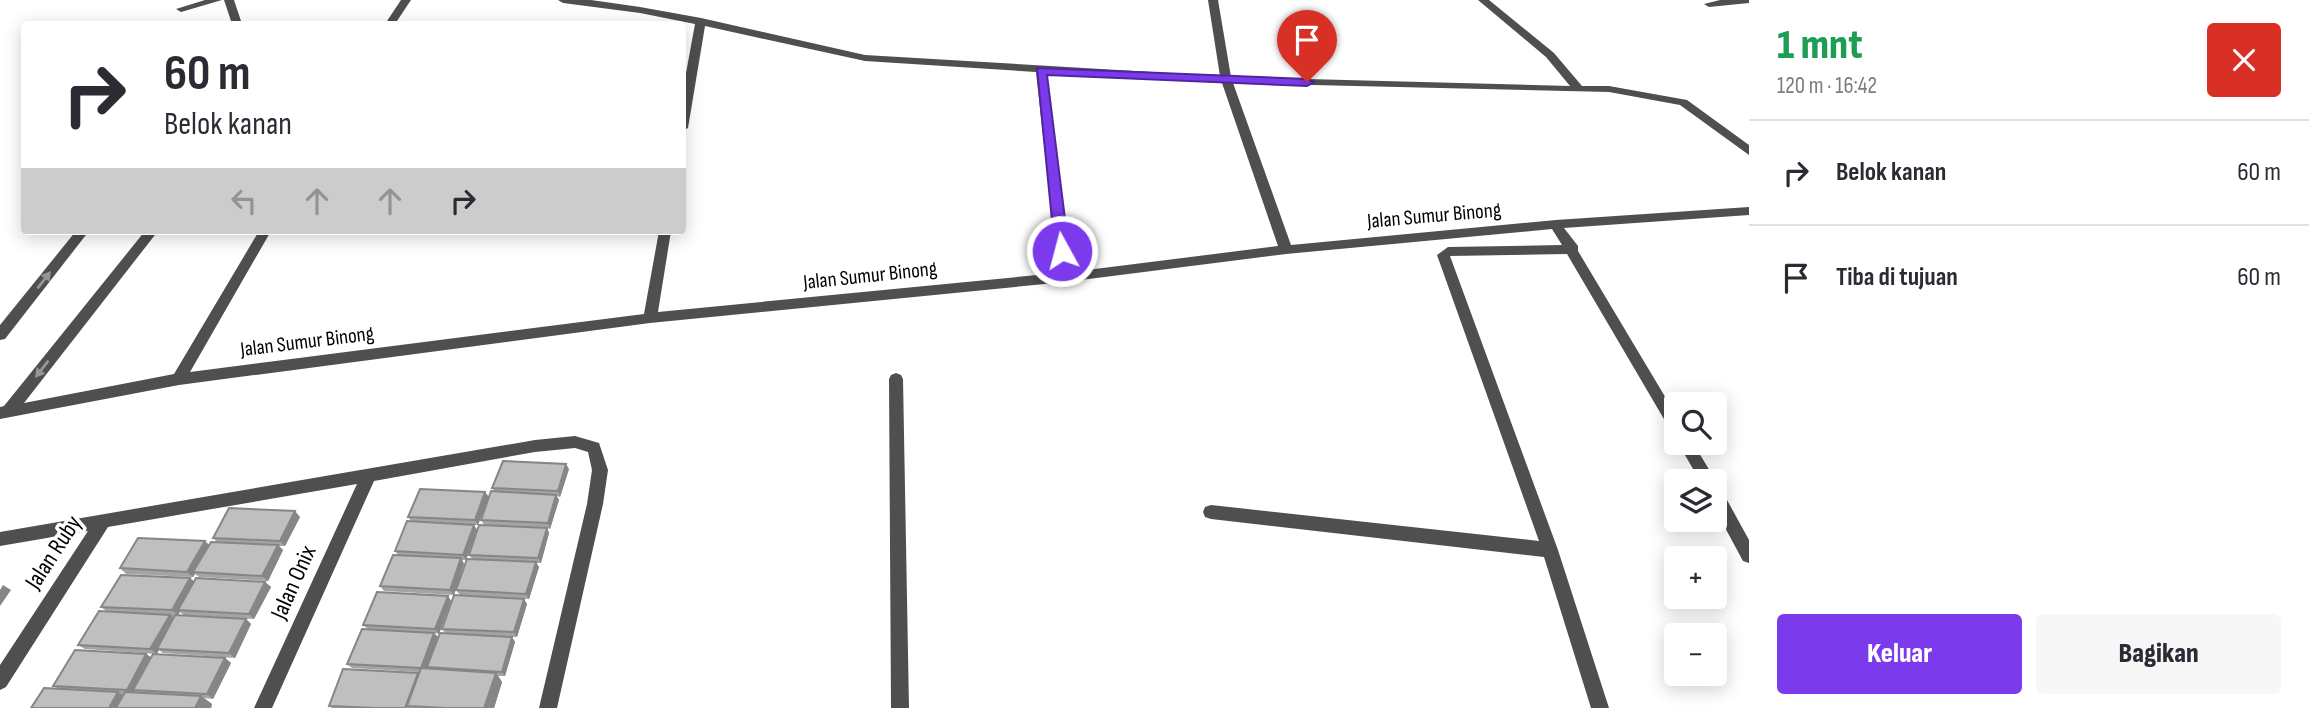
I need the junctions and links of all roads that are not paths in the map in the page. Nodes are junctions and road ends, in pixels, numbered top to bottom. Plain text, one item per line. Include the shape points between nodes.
1 (217, 0) edge
2 (229, 0) edge
3 (406, 0) edge
4 (564, 0) edge
5 (1213, 0) edge
6 (1483, 0) edge
7 (1749, 1) edge
8 (616, 2) edge
9 (179, 4) edge
10 (1709, 4) dead end
11 (183, 21) edge
12 (236, 21) edge
13 (392, 21) edge
14 (701, 21) junction
15 (1041, 71) junction
16 (1226, 80) junction
17 (1579, 89) junction
18 (686, 105) edge
19 (1749, 150) edge
20 (1749, 211) edge
21 (1556, 224) junction
22 (1522, 229) junction
23 (80, 235) edge
24 (149, 235) edge
25 (263, 235) edge
26 (664, 235) edge
27 (1571, 245) junction
28 (1286, 250) junction
29 (1065, 277) junction
30 (650, 318) junction
31 (0, 335) edge
32 (179, 379) junction
33 (896, 379) dead end
34 (1664, 406) edge
35 (4, 413) edge
36 (368, 476) junction
37 (1211, 512) dead end
38 (1727, 516) edge
39 (103, 521) junction
40 (0, 539) edge
41 (1550, 550) junction
42 (1749, 556) edge
43 (0, 681) edge
44 (263, 708) edge
45 (548, 708) edge
46 (900, 708) edge
47 (1600, 708) edge

1 - 9 street
2 - 12 street
3 - 13 street
4 - 8 street
5 - 16 street
6 - 17 street via 1550,55
7 - 10 street
8 - 14 street
9 - 11 street
14 - 15 street via 809,49 865,58
14 - 18 street
15 - 16 street
15 - 29 street
16 - 17 street
16 - 28 street
17 - 19 street via 1609,89 1682,102
20 - 21 street, Jalan Sumur Binong
21 - 22 street, Jalan Sumur Binong
21 - 27 street
22 - 27 street via 1530,243
22 - 28 street, Jalan Sumur Binong
31 -> 23 street
24 -> 35 street
25 - 32 street
26 - 30 street
27 - 34 street
27 - 41 street via 1448,251 1443,255
28 - 29 street, Jalan Sumur Binong
29 - 30 street, Jalan Sumur Binong
30 - 32 street, Jalan Sumur Binong
32 - 35 street, Jalan Sumur Binong
33 - 46 street
36 - 39 street
36 - 44 street, Jalan Onix
36 - 45 street via 535,446 575,442 594,447 600,470 596,504
37 - 41 street
38 - 42 street
39 - 40 street
39 - 43 street, Jalan Ruby
41 - 47 street

